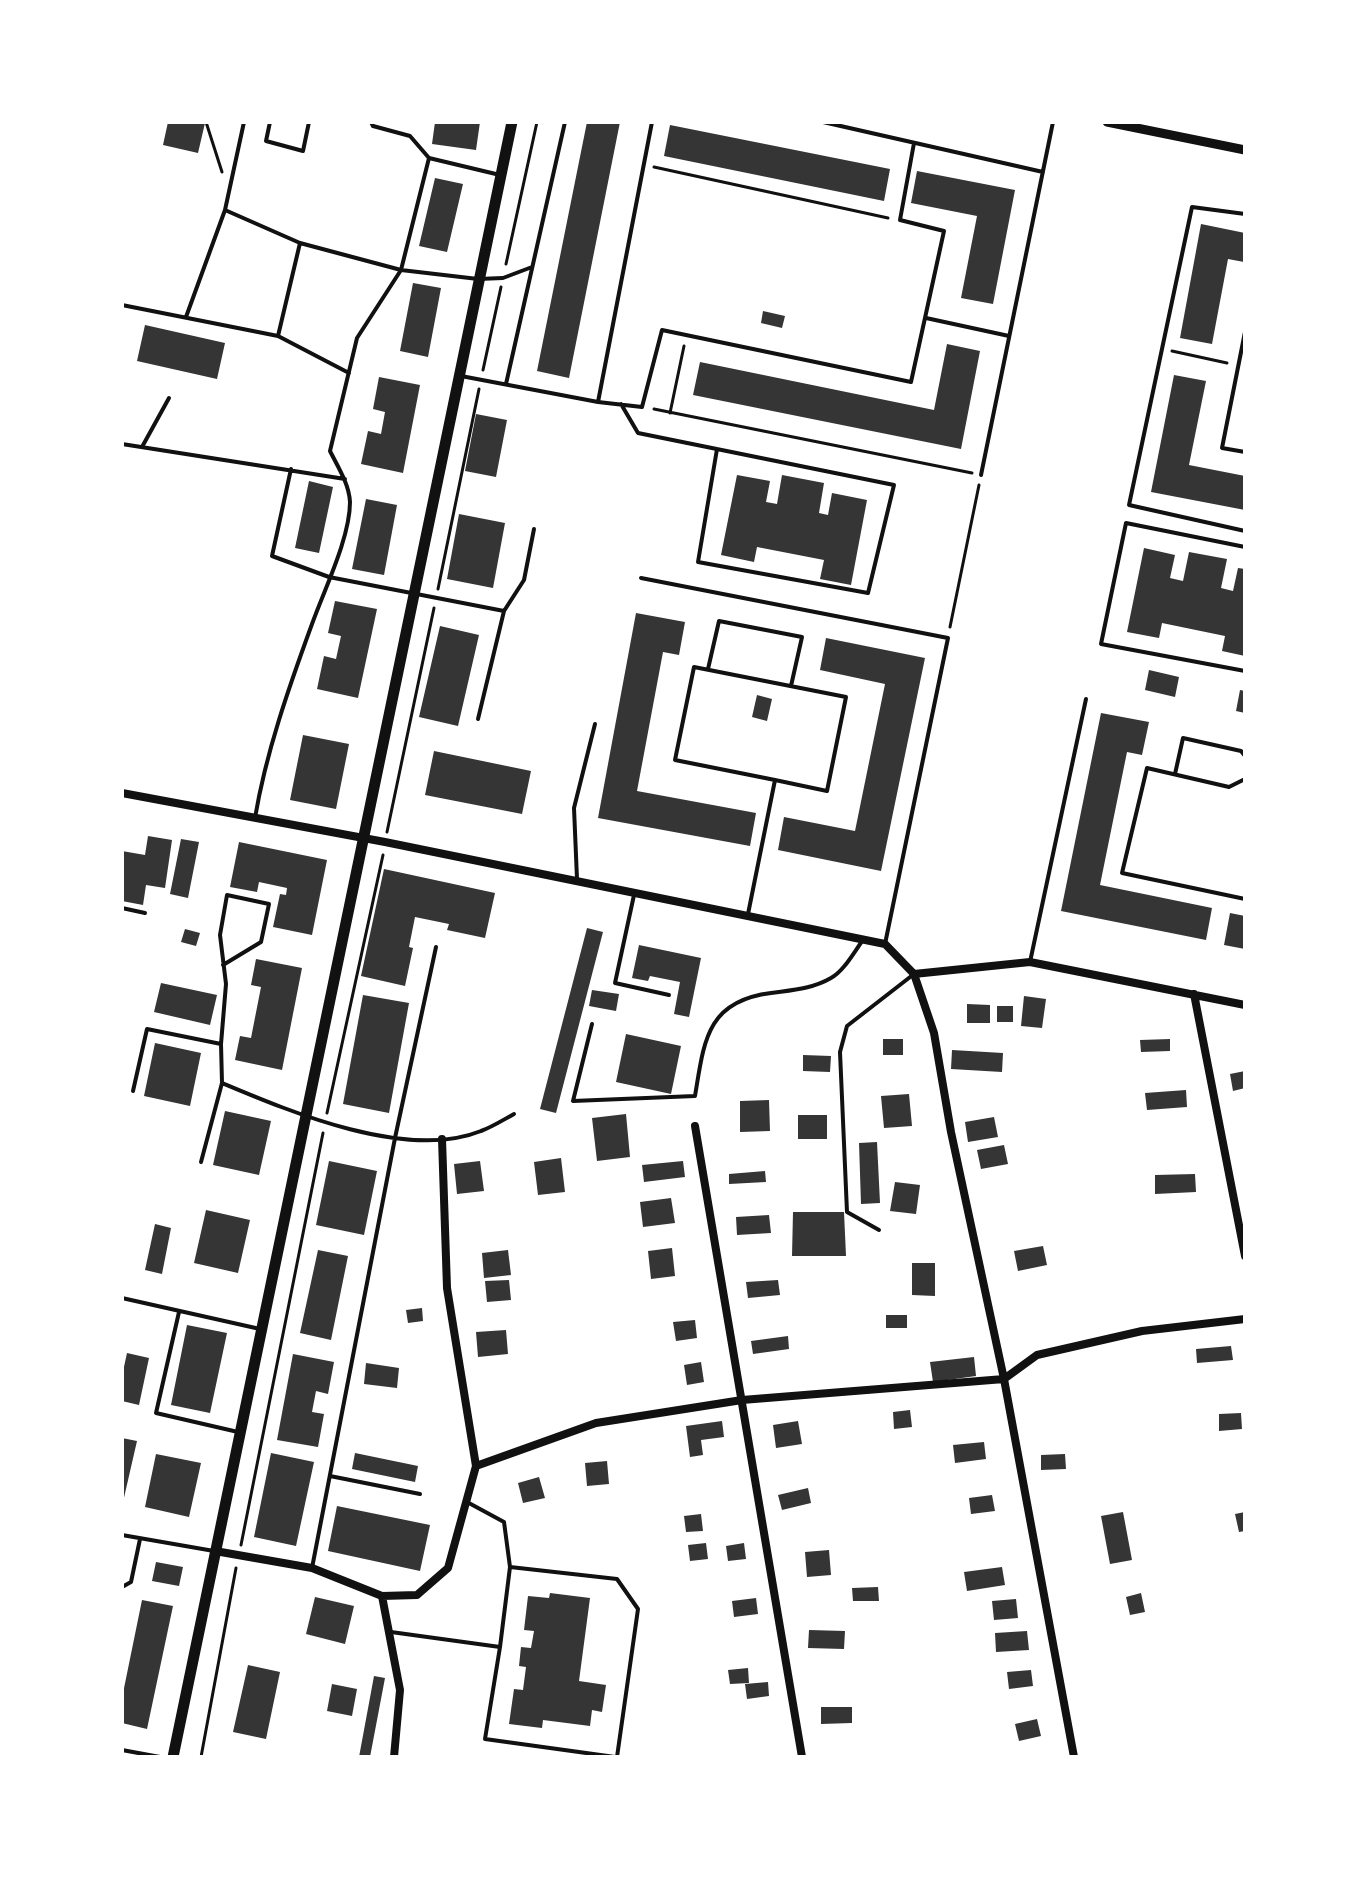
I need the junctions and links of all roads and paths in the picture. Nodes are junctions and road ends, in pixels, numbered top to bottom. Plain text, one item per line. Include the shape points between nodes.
1 (206, 122) edge
2 (244, 122) edge
3 (270, 122) edge
4 (309, 122) edge
5 (371, 122) edge
6 (512, 122) edge
7 (537, 122) edge
8 (565, 122) edge
9 (652, 122) edge
10 (823, 122) edge
11 (1053, 122) edge
12 (1107, 122) edge
13 (914, 143) junction
14 (1245, 150) edge
15 (429, 158) junction
16 (643, 165) junction
17 (1043, 172) junction
18 (501, 175) junction
19 (229, 192) junction
20 (225, 210) junction
21 (1245, 214) edge
22 (900, 220) junction
23 (300, 243) junction
24 (532, 267) junction
25 (401, 270) junction
26 (503, 278) junction
27 (478, 279) junction
28 (122, 305) edge
29 (186, 317) junction
30 (925, 318) junction
31 (1245, 332) edge
32 (686, 335) junction
33 (278, 336) junction
34 (1009, 336) junction
35 (1162, 349) junction
36 (1238, 366) junction
37 (349, 373) junction
38 (458, 375) junction
39 (481, 380) junction
40 (506, 384) junction
41 (169, 398) dead end
42 (598, 402) junction
43 (621, 404) junction
44 (642, 407) junction
45 (670, 413) junction
46 (122, 444) edge
47 (142, 447) junction
48 (717, 449) junction
49 (1245, 452) edge
50 (291, 469) junction
51 (981, 475) junction
52 (345, 479) junction
53 (534, 529) dead end
54 (1245, 531) edge
55 (1245, 547) edge
56 (329, 577) junction
57 (641, 578) dead end
58 (413, 593) junction
59 (436, 598) junction
60 (504, 611) junction
61 (948, 638) junction
62 (708, 669) junction
63 (1245, 671) edge
64 (791, 686) junction
65 (1086, 699) dead end
66 (478, 719) dead end
67 (595, 724) dead end
68 (1245, 756) edge
69 (1175, 774) junction
70 (1245, 779) edge
71 (775, 780) junction
72 (122, 793) edge
73 (255, 818) junction
74 (364, 838) junction
75 (385, 842) junction
76 (577, 882) junction
77 (634, 893) junction
78 (1245, 899) edge
79 (122, 908) edge
80 (145, 913) dead end
81 (748, 916) junction
82 (863, 940) junction
83 (885, 944) junction
84 (436, 947) dead end
85 (1030, 962) junction
86 (223, 965) junction
87 (914, 974) junction
88 (1194, 994) junction
89 (669, 995) dead end
90 (1245, 1005) edge
91 (592, 1024) dead end
92 (221, 1044) junction
93 (222, 1083) junction
94 (133, 1091) dead end
95 (514, 1114) dead end
96 (305, 1118) junction
97 (325, 1122) junction
98 (695, 1126) dead end
99 (395, 1138) junction
100 (442, 1139) junction
101 (201, 1162) dead end
102 (879, 1230) dead end
103 (1245, 1256) edge
104 (122, 1298) edge
105 (179, 1312) junction
106 (1245, 1319) edge
107 (262, 1330) junction
108 (1004, 1379) junction
109 (742, 1400) junction
110 (241, 1432) junction
111 (476, 1466) junction
112 (330, 1476) junction
113 (420, 1494) dead end
114 (467, 1502) junction
115 (122, 1535) edge
116 (140, 1538) junction
117 (215, 1551) junction
118 (239, 1556) junction
119 (510, 1567) junction
120 (312, 1568) junction
121 (122, 1587) edge
122 (382, 1596) junction
123 (389, 1632) junction
124 (500, 1647) junction
125 (122, 1750) edge
126 (160, 1757) edge
127 (173, 1757) edge
128 (201, 1757) edge
129 (394, 1757) edge
130 (616, 1757) edge
131 (802, 1757) edge
132 (1074, 1757) edge

1 - 19 path
2 - 19 lane
3 - 4 lane via 266,141 303,151
5 - 15 lane via 410,136
6 - 18 main road
7 - 26 path
8 - 24 lane
9 - 16 lane
10 - 13 lane
11 - 17 lane
12 - 14 street
13 - 17 lane
13 - 22 lane
15 - 18 lane
15 - 25 lane
16 - 22 path
16 - 42 lane
17 - 34 lane
18 - 27 main road
19 - 20 lane
20 - 23 lane
20 - 29 lane
21 - 35 lane via 1192,207
22 - 30 lane via 944,231
23 - 25 lane
23 - 33 lane
24 - 26 lane
24 - 40 lane
25 - 27 lane
25 - 37 lane via 357,338
26 - 27 lane
26 - 39 path
27 - 38 main road
28 - 29 lane
29 - 33 lane
30 - 32 lane via 911,382
30 - 34 lane
31 - 36 lane
32 - 44 lane via 662,330
32 - 45 path
33 - 37 lane
34 - 51 lane
35 - 36 path
35 - 54 lane via 1129,505
36 - 49 lane via 1222,448
37 - 52 lane via 330,451
38 - 39 lane
38 - 58 main road
39 - 40 lane
39 - 59 path
40 - 42 lane
41 - 47 lane
42 - 43 lane
43 - 44 lane
43 - 48 lane via 638,433
44 - 45 path
45 - 51 path
46 - 47 lane
47 - 50 lane
48 - 48 lane via 894,485 868,593 698,562
50 - 52 lane
50 - 56 lane via 272,556
51 - 61 path
52 - 56 lane via 350,502 339,557
53 - 60 lane via 524,580
55 - 63 lane via 1126,523 1101,644
56 - 58 lane
56 - 73 lane via 291,682
57 - 61 lane
58 - 59 lane
58 - 74 main road
59 - 60 lane
59 - 75 path
60 - 66 lane
61 - 83 lane
62 - 64 lane
62 - 64 lane via 719,621 802,637
62 - 71 lane via 694,667 675,760
64 - 71 lane via 846,697 827,791
65 - 85 lane
67 - 76 lane via 574,808
68 - 69 lane via 1183,738
69 - 70 lane via 1229,787
69 - 78 lane via 1147,768 1122,873
71 - 81 lane
72 - 73 street
73 - 74 street
74 - 75 street
74 - 96 main road
75 - 76 street
75 - 97 path
76 - 77 street
77 - 81 street
77 - 89 lane via 615,983
79 - 80 lane
81 - 82 street
82 - 83 street
82 - 91 lane via 834,977 810,988 753,995 718,1015 704,1043 695,1096 573,1101
83 - 87 street
84 - 99 lane
85 - 87 street
85 - 88 street
86 - 86 lane via 220,935 227,895 269,904 261,942
86 - 92 lane
87 - 102 lane via 847,1026 840,1052 847,1212
87 - 108 street via 934,1033
88 - 90 street
88 - 103 street
92 - 93 lane
92 - 94 lane via 147,1029
93 - 96 lane
93 - 101 lane
95 - 100 lane via 480,1132
96 - 97 lane
96 - 107 main road
97 - 99 lane
97 - 118 path
98 - 109 street
99 - 100 lane
99 - 112 lane
100 - 111 street via 447,1288
104 - 105 lane
105 - 107 lane
105 - 110 lane via 156,1413
106 - 108 street via 1142,1331 1037,1355
107 - 110 main road
108 - 109 street
108 - 132 street
109 - 111 street via 596,1423
109 - 131 street
110 - 117 main road
111 - 114 street
112 - 113 lane
112 - 120 lane
114 - 119 lane via 504,1522
114 - 122 street via 448,1568 417,1595
115 - 116 lane
116 - 117 lane
116 - 121 lane via 131,1582
117 - 118 street
117 - 127 main road
118 - 120 street
118 - 128 path
119 - 124 lane
119 - 130 lane via 617,1579 638,1609
120 - 122 street
122 - 123 street
123 - 124 lane
123 - 129 street via 400,1690
124 - 130 lane via 485,1739
125 - 126 lane

